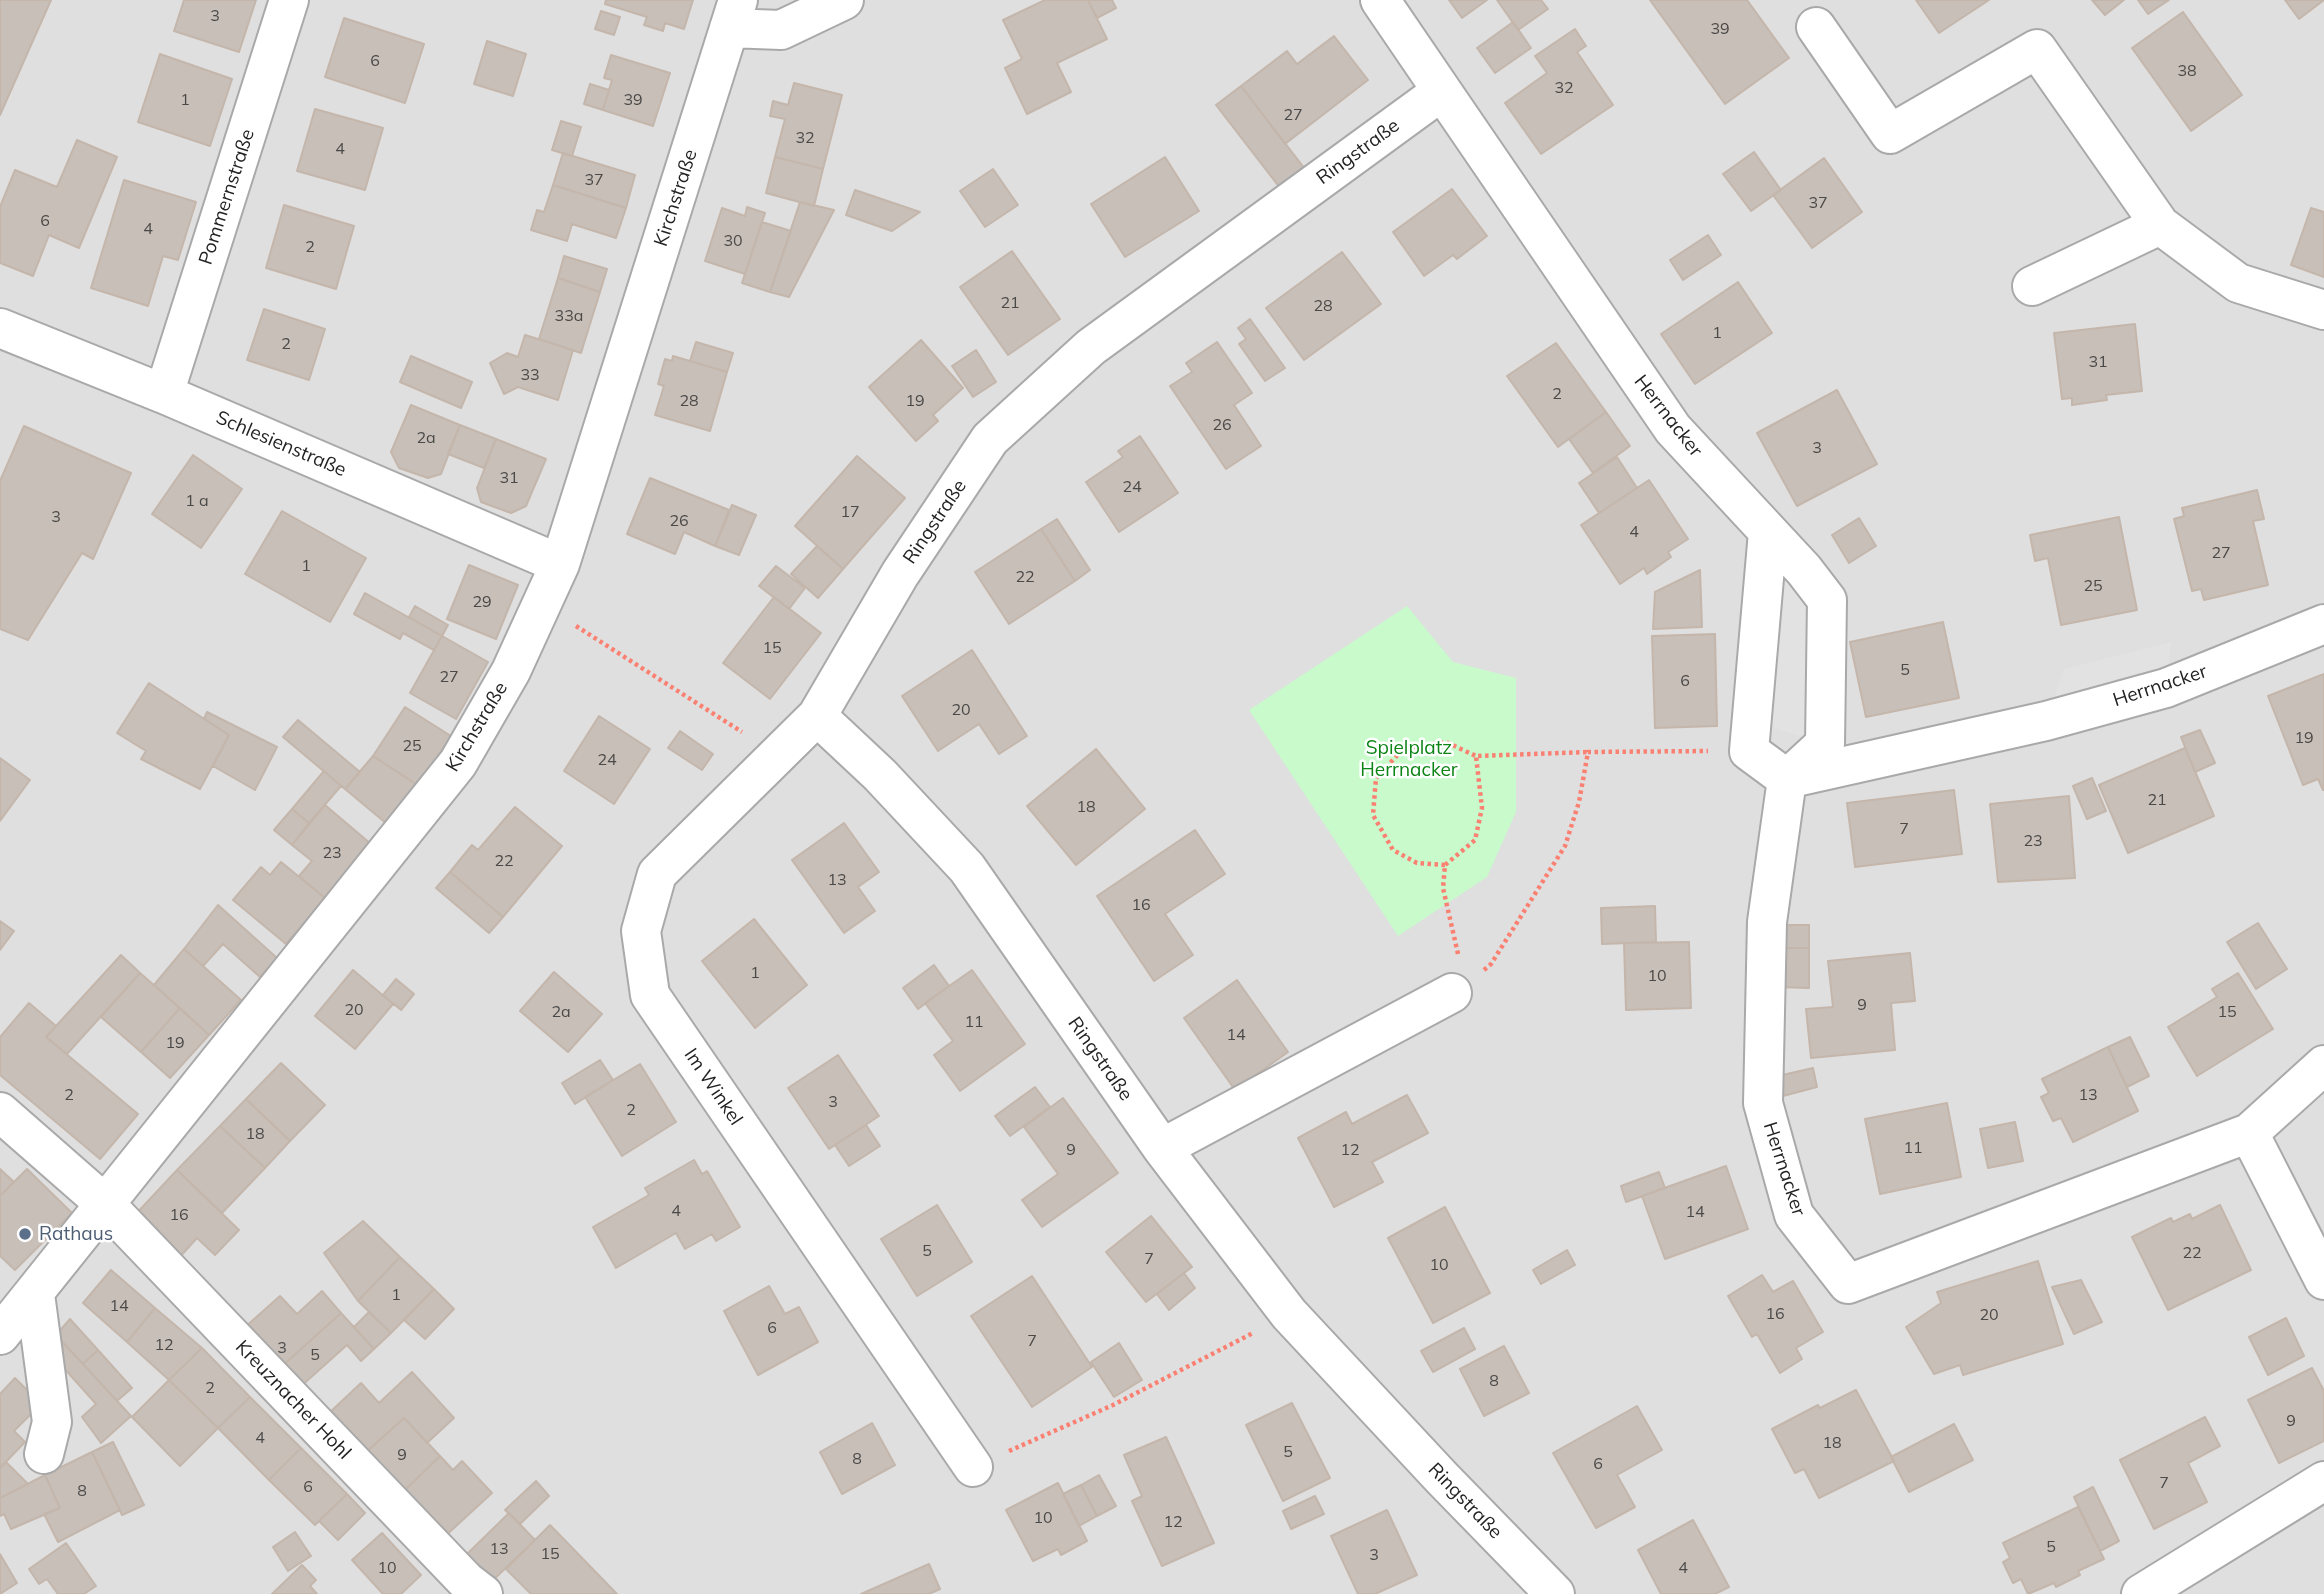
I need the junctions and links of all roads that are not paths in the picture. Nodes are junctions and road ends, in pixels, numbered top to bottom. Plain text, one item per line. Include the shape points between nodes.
1 (289, 0) edge
2 (844, 0) edge
3 (1380, 0) edge
4 (733, 14) edge
5 (1816, 27) dead end
6 (1442, 91) junction
7 (2160, 225) junction
8 (2032, 286) dead end
9 (2324, 310) edge
10 (0, 328) edge
11 (164, 394) junction
12 (1768, 532) junction
13 (560, 564) junction
14 (2324, 624) edge
15 (817, 716) junction
16 (1787, 779) junction
17 (1452, 993) road end
18 (2324, 1065) edge
19 (0, 1112) edge
20 (2249, 1133) junction
21 (1162, 1148) junction
22 (104, 1204) junction
23 (2324, 1280) edge
24 (35, 1294) junction
25 (0, 1335) edge
26 (44, 1454) dead end
27 (973, 1467) road end
28 (2324, 1481) edge
29 (482, 1594) edge
30 (1555, 1594) edge
31 (2141, 1594) edge

1 - 11 street, Pommernstraße
2 - 4 street via 780,30
3 - 6 street
4 - 13 street, Kirchstraße
5 - 7 street via 1890,134 2036,49
6 - 12 street, Herrnacker via 1673,429
6 - 15 street, Ringstraße via 1091,347 990,439 900,574
7 - 8 street
7 - 9 street via 2238,283
10 - 11 street, Schlesienstraße
11 - 13 street, Schlesienstraße
12 - 16 street via 1749,751
12 - 16 street, Herrnacker via 1827,600 1825,744
13 - 22 street, Kirchstraße via 510,671 458,763
14 - 16 street, Herrnacker via 2166,688 2046,721
15 - 21 street, Ringstraße via 967,868
15 - 27 street, Im Winkel via 657,874 641,931 650,995
16 - 20 street, Herrnacker via 1767,922 1763,1103 1794,1216 1848,1284
17 - 21 street
18 - 20 street, Herrnacker
19 - 22 street, Kreuznacher Hohl
20 - 23 street
21 - 30 street, Ringstraße via 1289,1314
22 - 24 street, Kirchstraße
22 - 29 street, Kreuznacher Hohl
24 - 25 street, Kirchstraße
24 - 26 street via 52,1422
28 - 31 street

